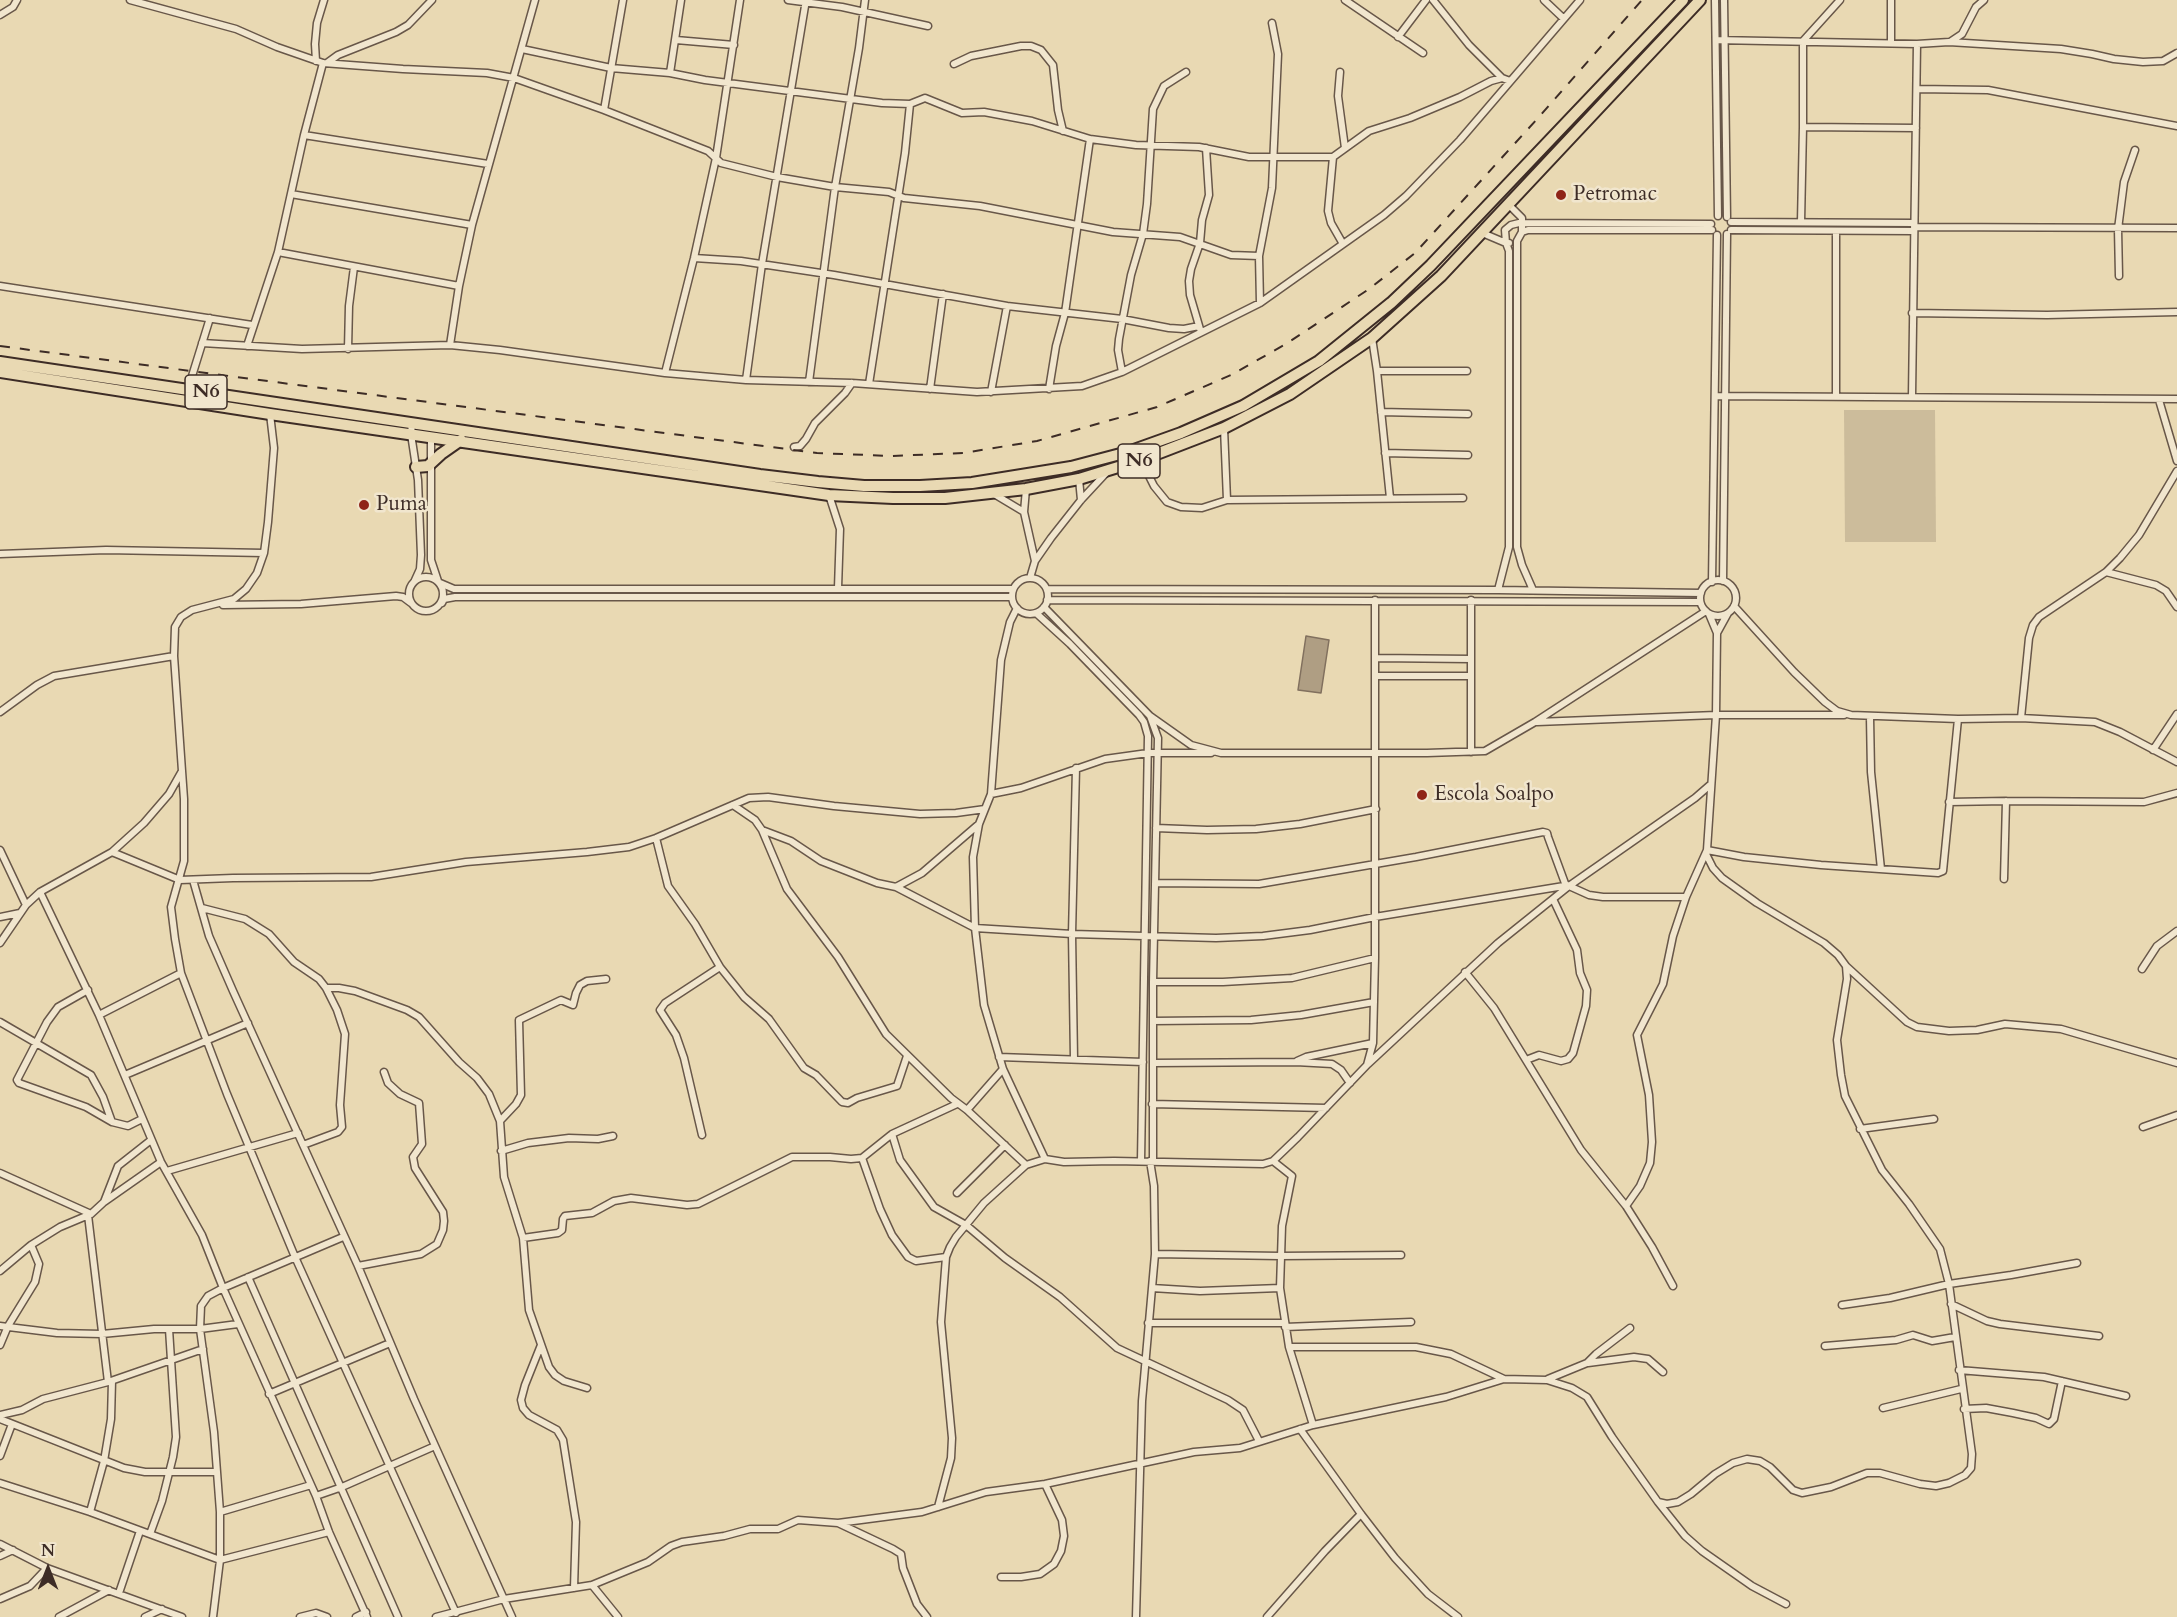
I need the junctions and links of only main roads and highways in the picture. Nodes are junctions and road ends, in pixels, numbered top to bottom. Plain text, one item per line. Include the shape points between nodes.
1 (1683, 0) edge
2 (1700, 0) edge
3 (0, 362) edge
4 (0, 372) edge
5 (411, 428) junction
6 (431, 431) junction
7 (461, 440) junction
8 (416, 467) road end

1 - 6 highway, N6 via 1431,265 1360,330 1319,362 1243,406 1128,452 1071,467 972,483 864,486
2 - 7 highway, N6 via 1441,276 1372,338 1290,394 1224,428 1108,472 994,494 945,498 829,495
3 - 5 highway, N6 via 188,389
4 - 5 highway, N6 via 270,414
5 - 6 highway, N6
6 - 7 highway, N6
7 - 8 highway via 432,463

